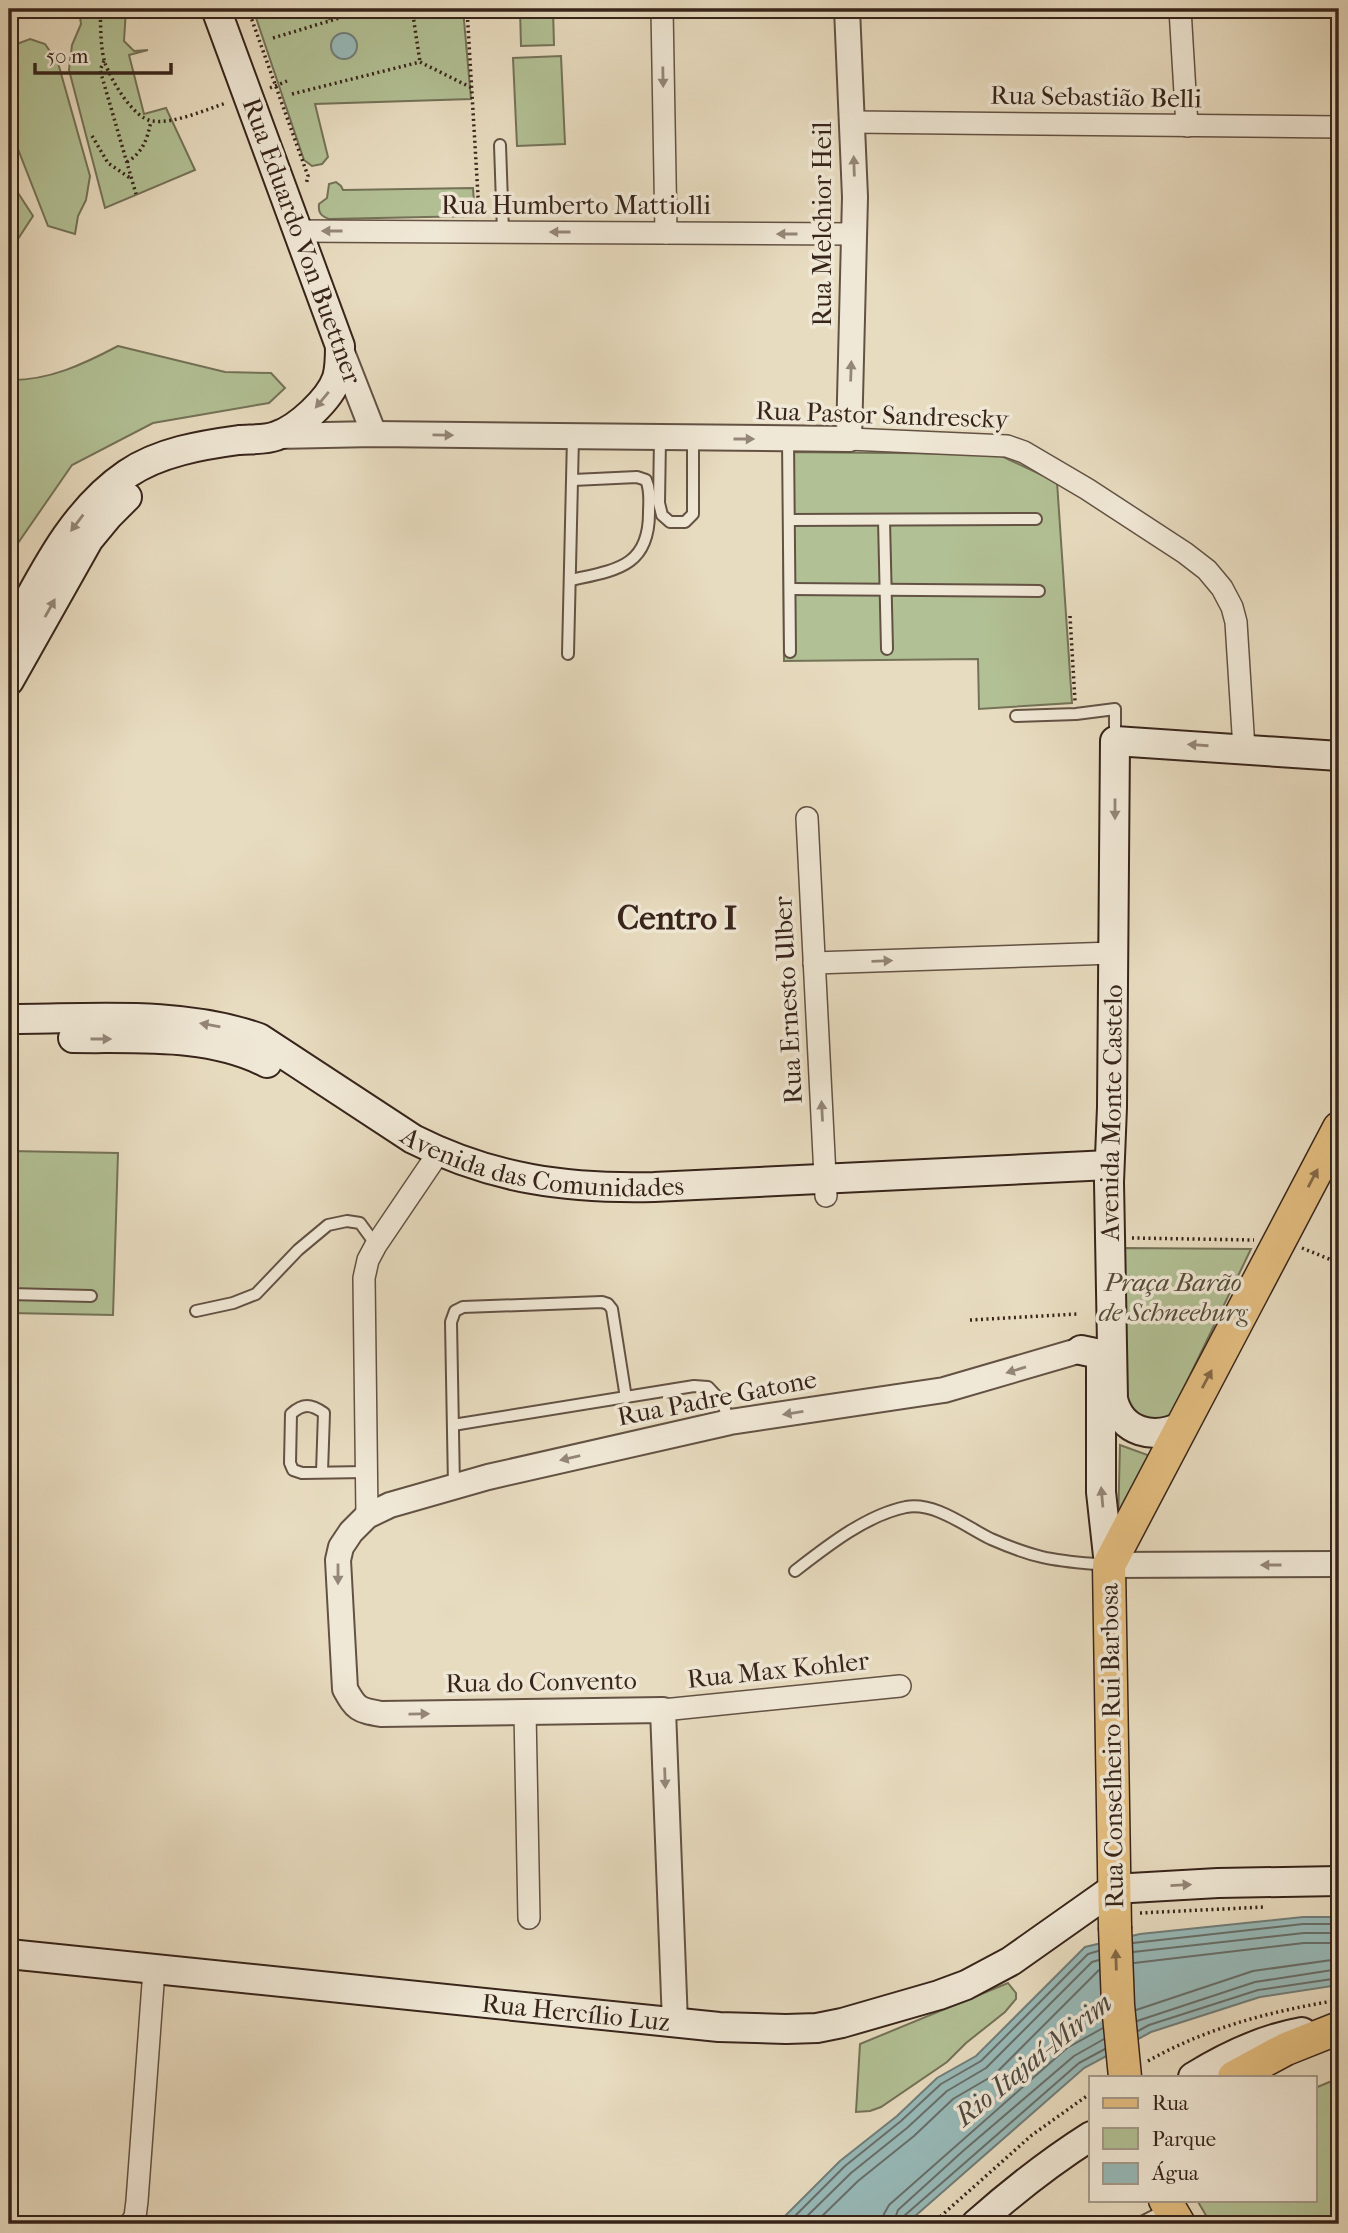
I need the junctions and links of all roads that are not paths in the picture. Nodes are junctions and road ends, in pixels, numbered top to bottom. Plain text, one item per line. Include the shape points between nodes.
1 (216, 9) edge
2 (662, 9) edge
3 (847, 9) edge
4 (1180, 9) edge
5 (852, 122) junction
6 (1187, 125) junction
7 (1339, 127) edge
8 (500, 145) dead end
9 (296, 231) junction
10 (503, 232) junction
11 (666, 233) junction
12 (855, 234) junction
13 (340, 346) junction
14 (374, 434) junction
15 (277, 436) junction
16 (573, 437) junction
17 (660, 438) junction
18 (693, 439) junction
19 (788, 439) junction
20 (849, 439) junction
21 (217, 444) junction
22 (573, 480) junction
23 (1036, 519) dead end
24 (789, 520) junction
25 (884, 520) junction
26 (571, 580) junction
27 (790, 590) junction
28 (887, 591) junction
29 (1038, 591) dead end
30 (9, 636) edge
31 (887, 649) dead end
32 (790, 652) dead end
33 (568, 653) dead end
34 (9, 681) edge
35 (1016, 716) dead end
36 (1115, 741) junction
37 (1244, 749) junction
38 (1339, 756) edge
39 (807, 818) dead end
40 (1114, 953) junction
41 (814, 963) junction
42 (9, 1019) edge
43 (66, 1029) junction
44 (9, 1038) edge
45 (1339, 1128) edge
46 (434, 1160) junction
47 (1109, 1174) junction
48 (826, 1187) junction
49 (1109, 1242) junction
50 (376, 1245) junction
51 (9, 1294) edge
52 (91, 1296) dead end
53 (196, 1311) dead end
54 (1081, 1350) junction
55 (626, 1398) junction
56 (731, 1423) junction
57 (453, 1425) junction
58 (1182, 1426) junction
59 (322, 1472) junction
60 (366, 1472) junction
61 (454, 1486) junction
62 (367, 1516) junction
63 (1339, 1564) edge
64 (1109, 1565) junction
65 (795, 1571) dead end
66 (900, 1686) dead end
67 (663, 1710) junction
68 (525, 1712) junction
69 (1339, 1881) edge
70 (1112, 1889) junction
71 (529, 1918) dead end
72 (9, 1954) edge
73 (154, 1970) junction
74 (675, 2023) junction
75 (1339, 2026) edge
76 (1133, 2071) edge
77 (1196, 2076) edge
78 (1236, 2076) edge
79 (1089, 2137) edge
80 (1171, 2208) edge
81 (130, 2224) edge
82 (976, 2224) edge
83 (1138, 2224) edge

1 - 9 main road, Rua Eduardo Von Buettner
2 -> 11 street
3 - 5 street, Rua Melchior Heil
4 - 6 street
5 - 6 street, Rua Sebastião Belli
12 -> 5 street, Rua Melchior Heil
6 - 7 street, Rua Sebastião Belli
8 - 10 lane
10 -> 9 street, Rua Humberto Mattiolli
9 - 13 main road, Rua Eduardo Von Buettner
11 -> 10 street, Rua Humberto Mattiolli
12 -> 11 street, Rua Humberto Mattiolli
20 -> 12 street, Rua Melchior Heil
13 - 14 street, Rua Eduardo Von Buettner
13 -> 15 main road via 336,379 328,395
14 - 15 street, Rua Pastor Sandrescky
14 -> 16 street, Rua Pastor Sandrescky
15 - 21 main road
16 - 17 street, Rua Pastor Sandrescky
16 - 22 lane
17 - 18 street, Rua Pastor Sandrescky
17 - 18 lane via 659,503 670,522 685,522 693,514
18 -> 19 street, Rua Pastor Sandrescky
19 - 20 street, Rua Pastor Sandrescky
19 - 24 lane
20 - 37 street, Rua Pastor Sandrescky via 992,444 1015,449 1185,552 1222,588 1232,607
21 -> 30 main road via 150,461 113,484 63,542
34 -> 21 main road via 71,569 108,516 143,484
22 - 26 lane
22 - 26 lane via 637,477 646,480 650,488 647,541 640,555
23 - 25 lane
24 - 25 lane
24 - 27 lane
25 - 28 lane
26 - 33 lane
27 - 28 lane
27 - 32 lane
28 - 29 lane
28 - 31 lane
35 - 36 lane via 1115,709
37 -> 36 main road
36 -> 40 main road, Avenida Monte Castelo
37 - 38 main road
39 - 41 street, Rua Ernesto Ulber
41 -> 40 street
40 - 47 main road, Avenida Monte Castelo
48 -> 41 street, Rua Ernesto Ulber
42 - 43 main road, Avenida das Comunidades
43 - 44 main road, Avenida das Comunidades
43 - 46 main road, Avenida das Comunidades via 166,1029 206,1023 259,1038 413,1139
58 -> 45 main road
46 - 48 main road, Avenida das Comunidades via 488,1170 546,1192 619,1197
46 - 50 street
47 - 48 main road, Avenida das Comunidades
47 - 49 main road, Avenida Monte Castelo
49 - 54 main road via 1100,1274 1098,1338
49 - 58 main road, Avenida Monte Castelo via 1115,1408 1131,1427 1142,1431 1168,1433
50 - 53 lane via 360,1223 328,1225 256,1294
50 - 60 street via 364,1278
51 - 52 lane
54 -> 56 street, Rua Padre Gatone via 944,1390
64 -> 54 main road via 1101,1492 1101,1360 1096,1353
55 - 56 lane via 708,1387
55 - 57 lane
55 - 57 lane via 608,1304 463,1307 455,1311 451,1322
56 -> 61 street, Rua Padre Gatone
57 - 61 lane
58 - 64 main road
59 - 59 lane via 302,1473 290,1463 291,1414 300,1407 313,1405 324,1413
59 - 60 lane
60 - 62 street
61 - 62 street, Rua Padre Gatone
62 -> 68 street, Rua do Convento via 341,1547 338,1560 345,1689 353,1704 361,1711 381,1714
63 -> 64 street
64 - 65 lane via 1042,1557 943,1514 907,1507 832,1542
64 - 70 main road, Rua Conselheiro Rui Barbosa
66 - 67 street, Rua Max Kohler
67 - 68 street, Rua do Convento
67 -> 74 street, Rua do Convento
68 - 71 street
70 -> 69 main road
70 - 74 main road, Rua Hercílio Luz via 1012,1961 939,1995 817,2028
76 -> 70 main road, Rua Conselheiro Rui Barbosa, bridge via 1118,2005 1127,1920
72 - 73 main road, Rua Hercílio Luz
73 - 74 main road, Rua Hercílio Luz
73 - 81 street via 137,2201
75 - 77 main road via 1258,2044
75 - 78 main road
79 - 82 main road via 1047,2165
80 - 83 lane

